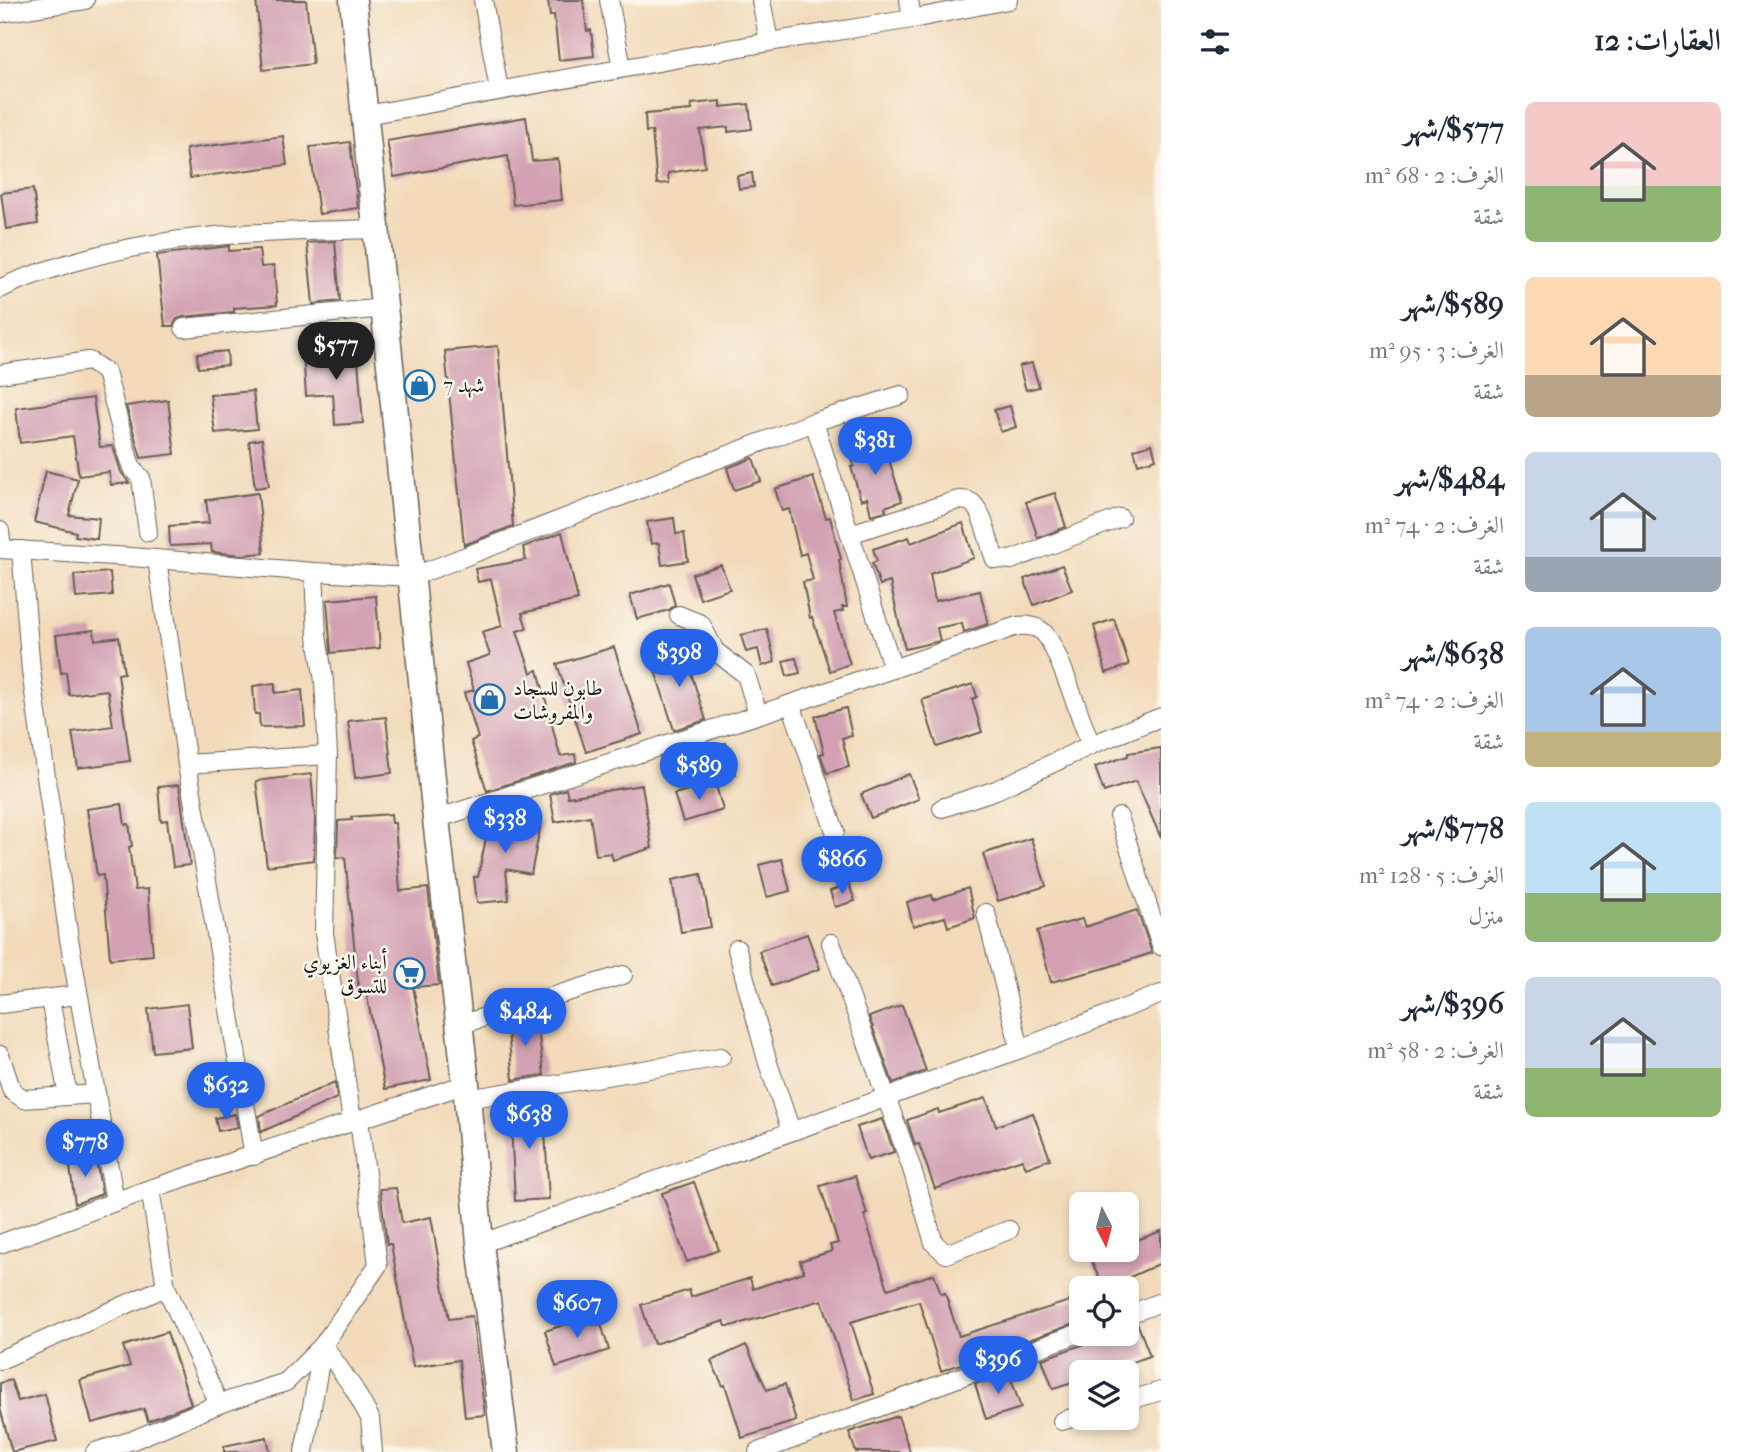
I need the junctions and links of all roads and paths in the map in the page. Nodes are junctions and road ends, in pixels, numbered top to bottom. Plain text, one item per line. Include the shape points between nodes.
1 (85, 0) edge
2 (354, 0) edge
3 (483, 0) edge
4 (609, 0) edge
5 (761, 0) edge
6 (909, 0) edge
7 (1008, 0) edge
8 (0, 13) edge
9 (912, 19) junction
10 (769, 42) junction
11 (622, 68) junction
12 (499, 90) junction
13 (366, 115) junction
14 (376, 229) junction
15 (0, 289) edge
16 (384, 308) junction
17 (184, 328) dead end
18 (0, 374) edge
19 (901, 395) dead end
20 (814, 422) junction
21 (1120, 519) dead end
22 (148, 532) dead end
23 (850, 534) junction
24 (1, 543) edge
25 (21, 550) junction
26 (157, 559) junction
27 (314, 572) junction
28 (412, 577) junction
29 (679, 615) dead end
30 (892, 669) junction
31 (791, 704) junction
32 (758, 714) junction
33 (1161, 717) edge
34 (1091, 745) junction
35 (328, 755) junction
36 (187, 764) junction
37 (942, 808) dead end
38 (1119, 817) dead end
39 (436, 820) junction
40 (835, 831) dead end
41 (986, 913) dead end
42 (831, 943) dead end
43 (1161, 946) edge
44 (737, 949) dead end
45 (623, 975) dead end
46 (1161, 994) edge
47 (79, 996) junction
48 (50, 999) junction
49 (0, 1004) edge
50 (460, 1025) junction
51 (1020, 1049) junction
52 (0, 1055) edge
53 (720, 1057) dead end
54 (467, 1092) junction
55 (96, 1094) junction
56 (68, 1096) junction
57 (887, 1097) junction
58 (356, 1120) junction
59 (791, 1131) junction
60 (254, 1156) junction
61 (150, 1189) junction
62 (115, 1202) junction
63 (1009, 1230) dead end
64 (0, 1244) edge
65 (480, 1244) junction
66 (166, 1287) junction
67 (1161, 1302) edge
68 (1139, 1310) edge
69 (1069, 1337) edge
70 (323, 1345) junction
71 (0, 1360) edge
72 (1161, 1391) edge
73 (1139, 1397) edge
74 (219, 1405) junction
75 (1069, 1419) edge
76 (1062, 1421) dead end
77 (95, 1452) edge
78 (304, 1452) edge
79 (373, 1452) edge
80 (506, 1452) edge
81 (758, 1452) edge

1 - 8 street
2 - 13 main road
3 - 12 street
4 - 11 street
5 - 10 street
6 - 9 street
7 - 9 street
9 - 10 street
10 - 11 street
11 - 12 street
12 - 13 street
13 - 14 main road
14 - 15 street via 162,241 85,259
14 - 16 main road
16 - 17 street
16 - 28 main road
18 - 22 street via 89,361 106,372 128,457 141,478
19 - 20 street
20 - 23 street
20 - 28 street
21 - 23 street via 1002,561 995,559 980,514 966,500
23 - 30 street
24 - 25 street
25 - 26 street
25 - 47 street via 31,671
26 - 27 street
26 - 36 street
27 - 28 street
27 - 35 street
28 - 39 main road
29 - 32 street via 701,624 715,651 746,675
30 - 31 street
30 - 34 street via 1031,625 1043,632 1055,650
31 - 32 street
31 - 40 street
32 - 39 street
33 - 34 street
34 - 37 street via 996,790
35 - 36 street
35 - 58 street via 324,933
36 - 60 street
38 - 43 street
39 - 50 main road
41 - 51 street
42 - 57 street
44 - 59 street
45 - 50 street
46 - 51 street
47 - 48 street
47 - 55 street
48 - 49 street
48 - 56 street
50 - 54 main road
51 - 57 street
52 - 56 street via 12,1091 24,1099
53 - 54 street
54 - 58 street
54 - 65 main road
55 - 56 street
55 - 62 street
57 - 59 street
57 - 63 street via 934,1243 946,1254
58 - 60 street
58 - 70 street via 378,1265
59 - 65 street
60 - 61 street
61 - 62 street
61 - 66 street
62 - 64 street
65 - 80 main road
66 - 71 street
66 - 74 street
67 - 68 street
69 - 81 street
70 - 74 street via 286,1382
70 - 78 street
70 - 79 street via 370,1418
72 - 73 street
74 - 77 street
75 - 76 street

